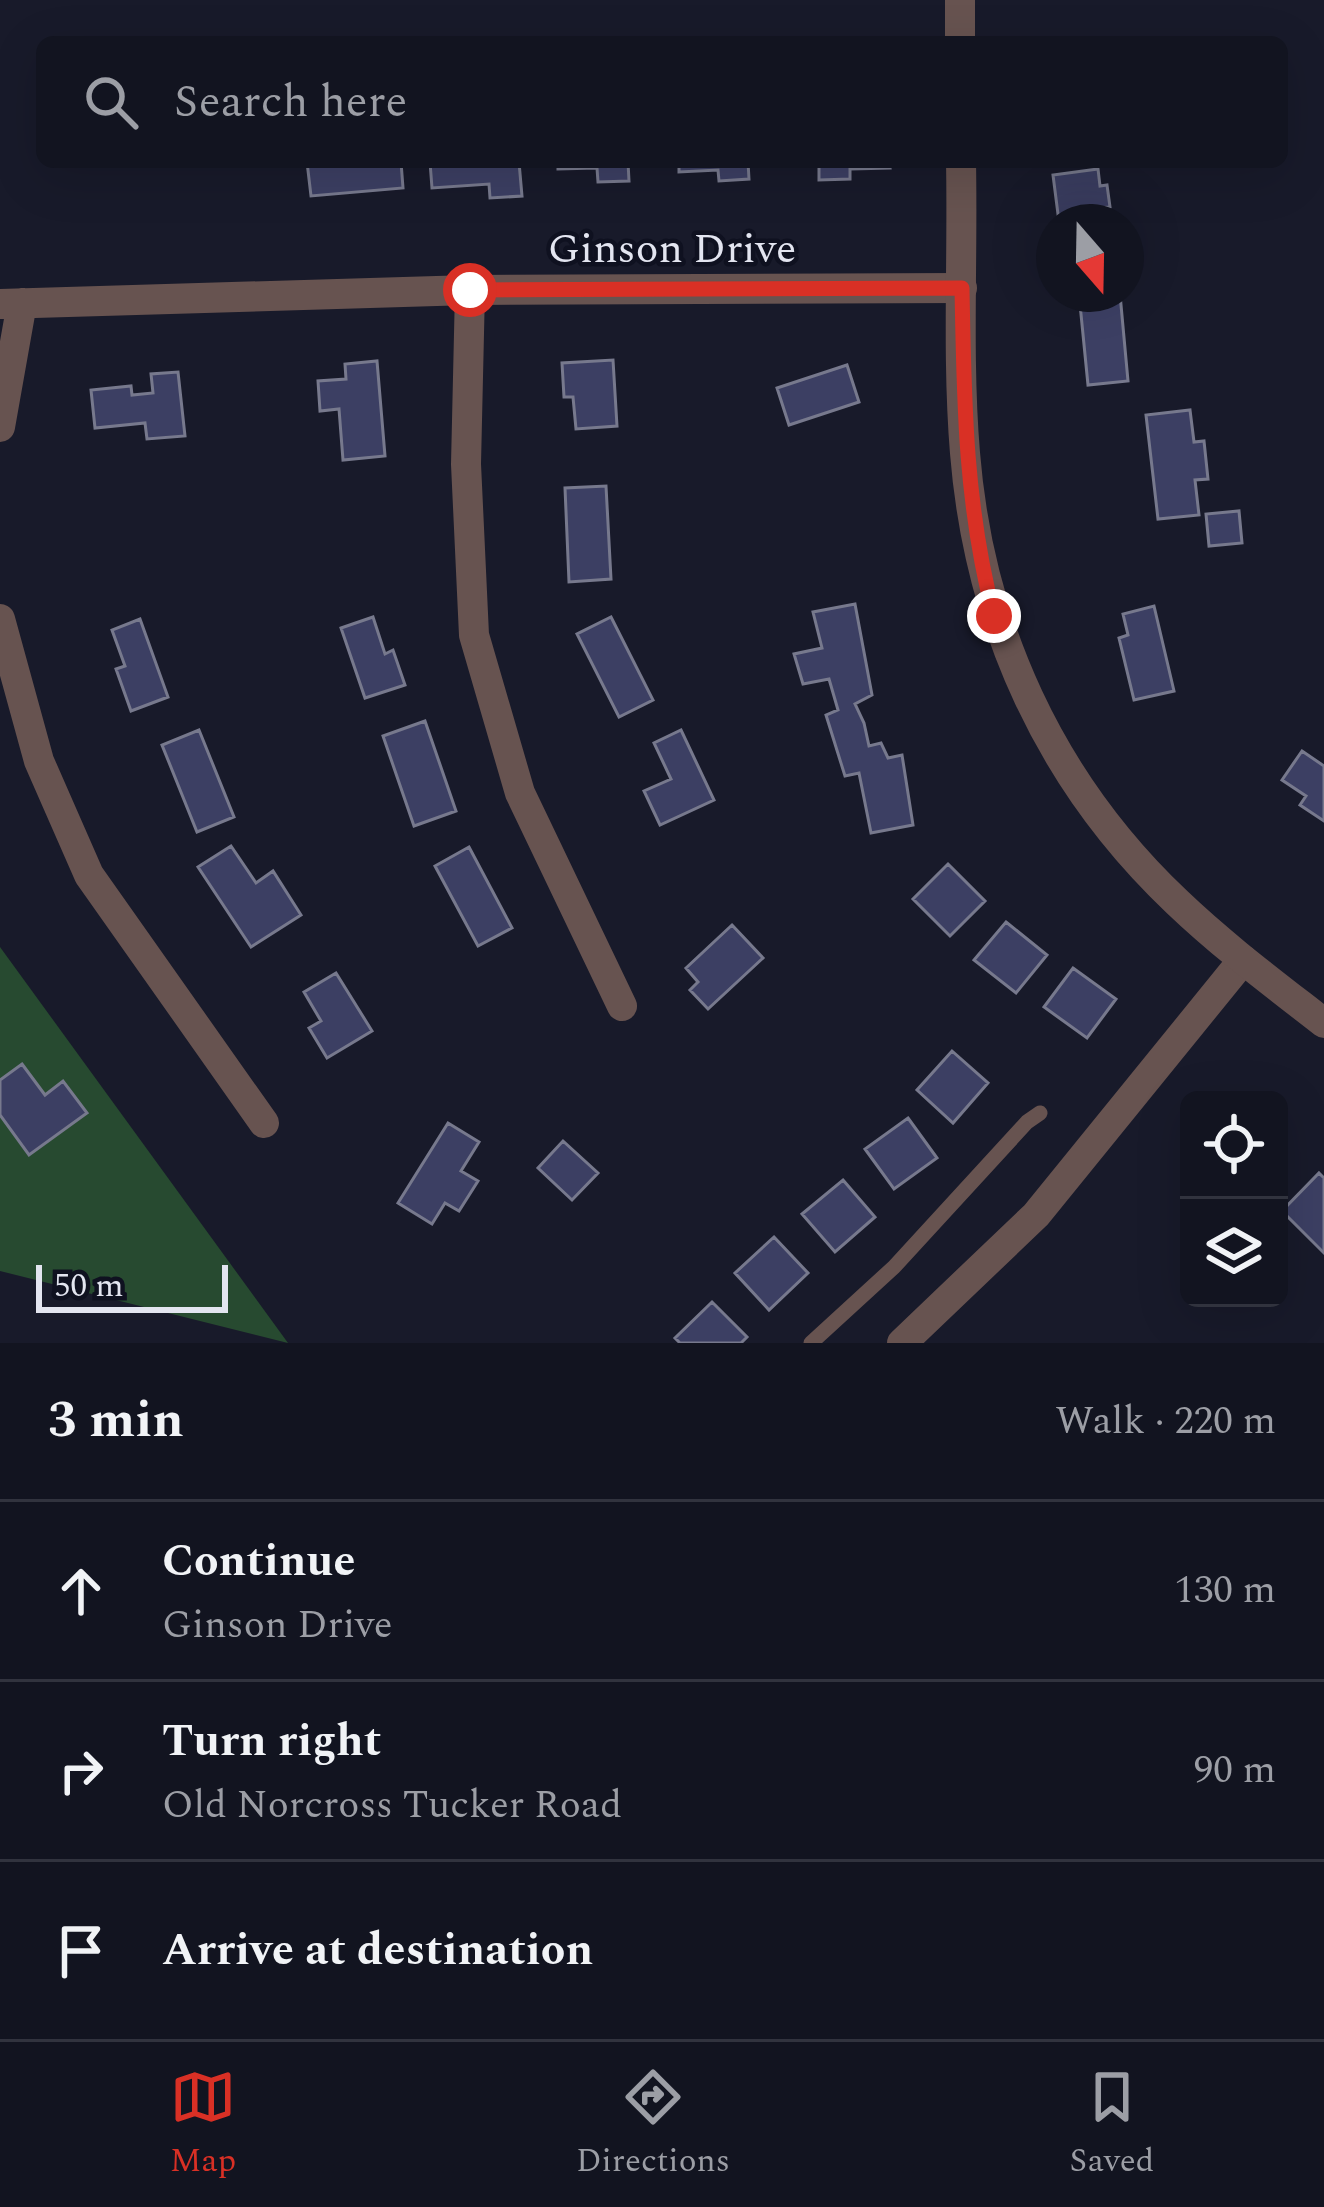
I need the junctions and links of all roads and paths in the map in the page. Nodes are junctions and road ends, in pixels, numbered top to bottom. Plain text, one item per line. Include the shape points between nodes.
1 (960, 0) edge
2 (960, 36) edge
3 (961, 168) edge
4 (962, 288) junction
5 (470, 290) junction
6 (11, 303) edge
7 (0, 427) edge
8 (0, 620) edge
9 (1244, 960) junction
10 (622, 1006) dead end
11 (1324, 1023) edge
12 (1040, 1113) dead end
13 (264, 1123) dead end
14 (811, 1343) edge
15 (902, 1343) edge

1 - 2 street
3 - 4 street
4 - 5 street, Ginson Drive
4 - 9 street via 964,451 977,552 1015,673 1099,816 1174,900
5 - 6 street, Ginson Drive
5 - 10 street via 466,464 474,635 520,793
6 - 7 street, Ginson Drive
8 - 13 street via 39,761 89,875
9 - 11 street
9 - 15 street via 1036,1215
12 - 14 lane

